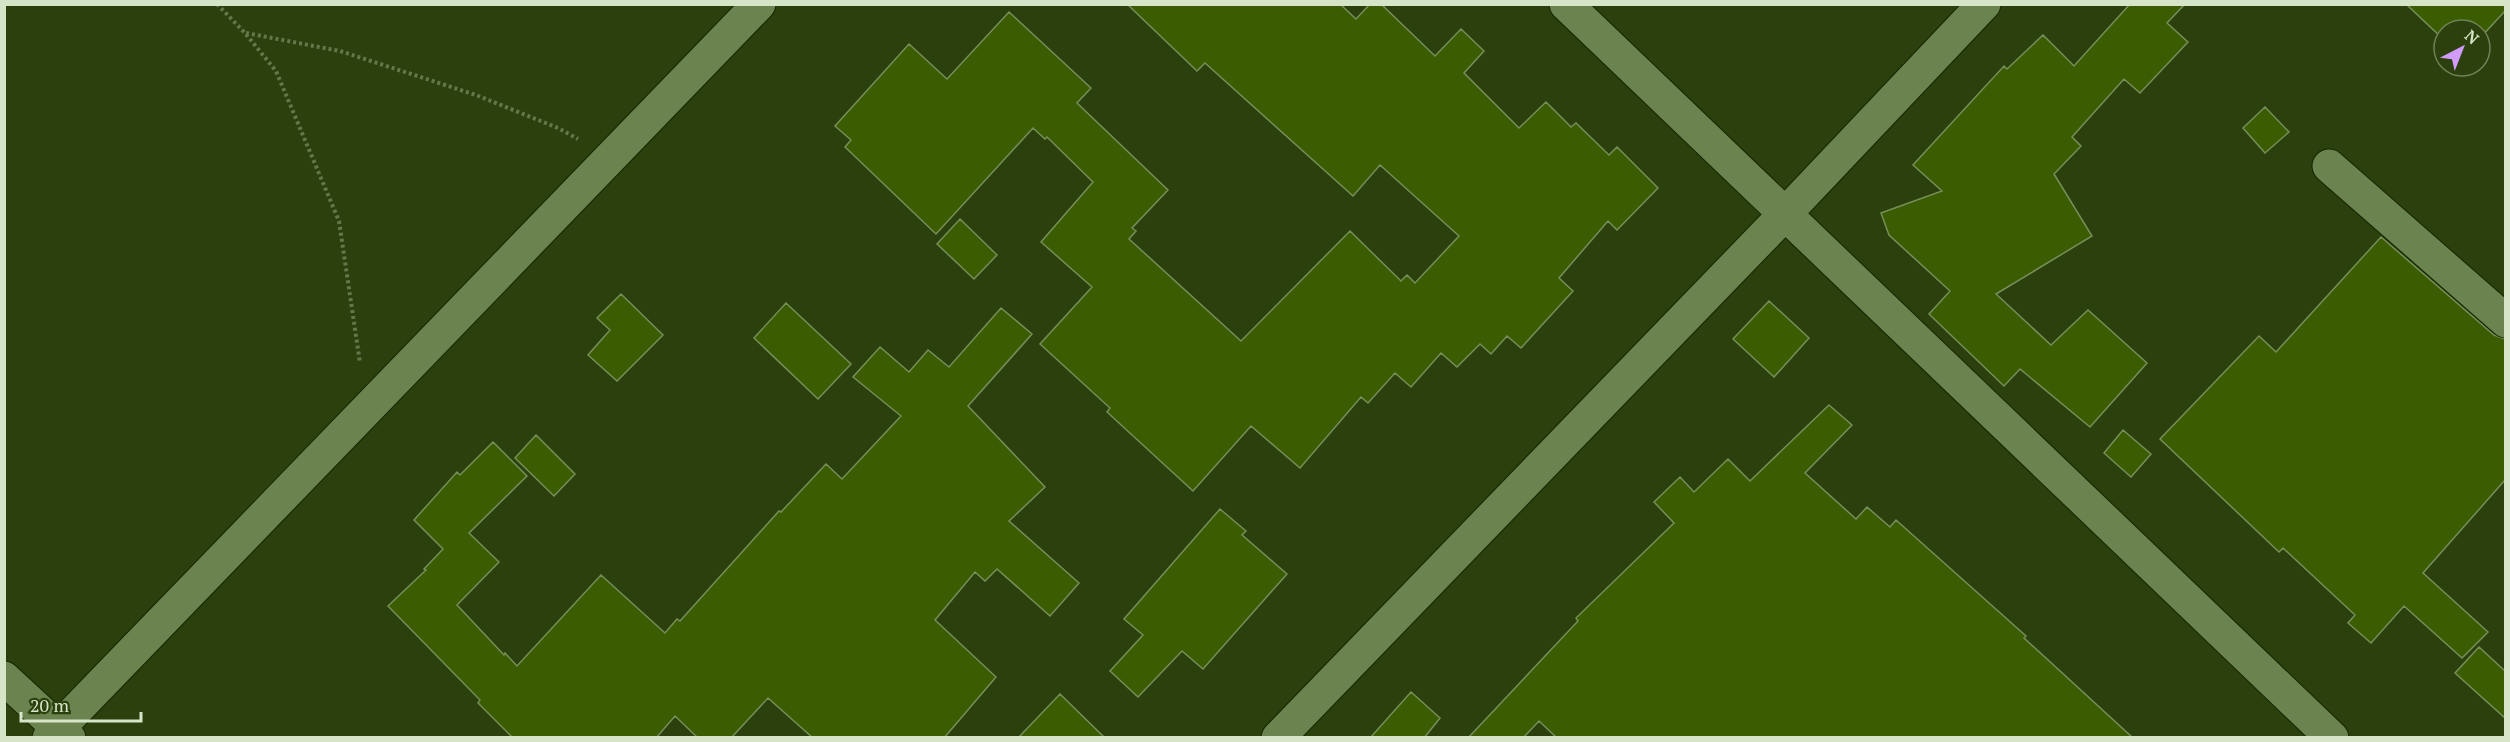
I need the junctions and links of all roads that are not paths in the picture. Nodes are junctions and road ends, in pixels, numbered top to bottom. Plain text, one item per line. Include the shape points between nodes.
1 (759, 4) edge
2 (1566, 4) edge
3 (1983, 4) edge
4 (2329, 166) dead end
5 (1785, 214) junction
6 (2505, 321) edge
7 (4, 678) edge
8 (59, 734) edge
9 (1278, 738) edge
10 (2332, 738) edge

1 - 8 street via 367,408
2 - 5 street
3 - 5 street
4 - 6 street
5 - 9 street
5 - 10 street
7 - 8 street

